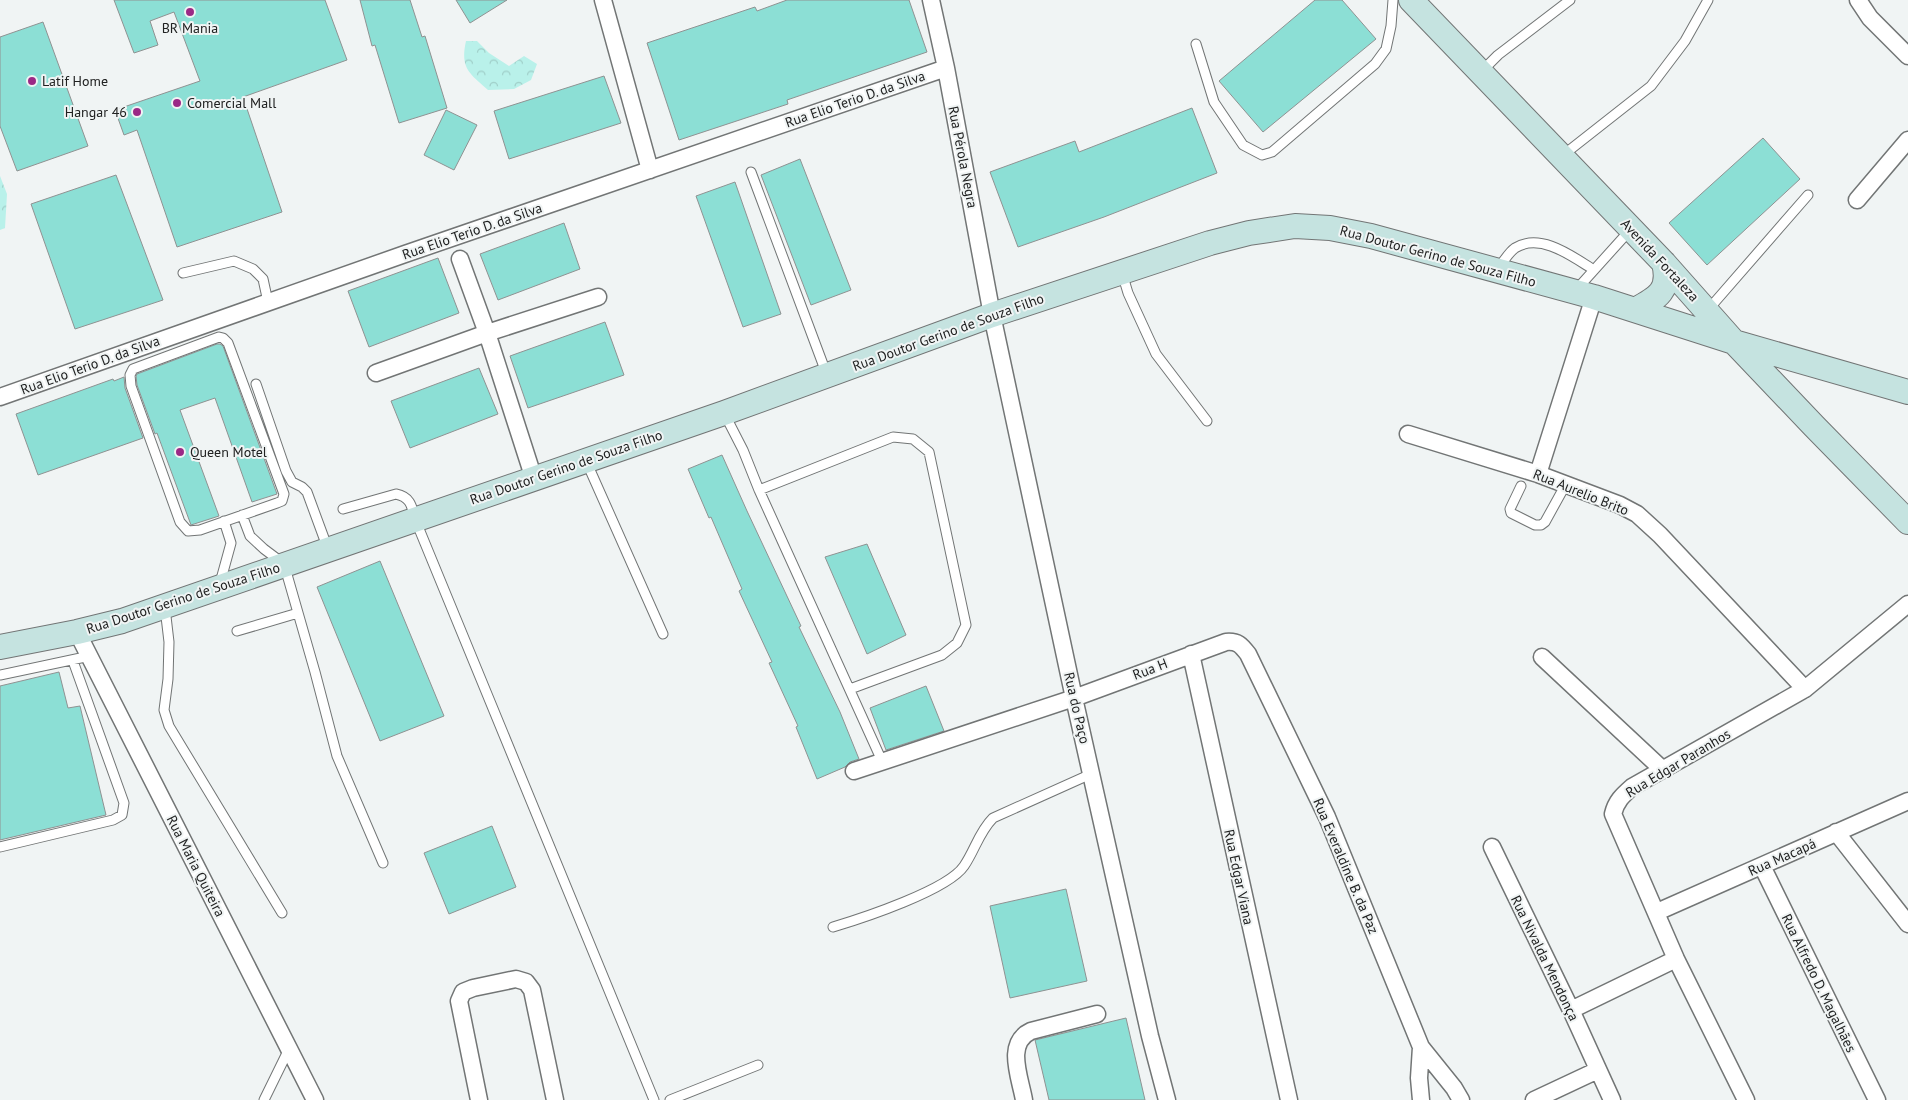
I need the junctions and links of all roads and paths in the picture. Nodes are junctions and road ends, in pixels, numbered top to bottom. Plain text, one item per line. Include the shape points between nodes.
1 (603, 0) edge
2 (931, 0) edge
3 (1393, 0) edge
4 (1411, 0) edge
5 (1570, 0) edge
6 (1708, 0) edge
7 (1858, 0) edge
8 (1196, 44) dead end
9 (1908, 56) edge
10 (946, 68) junction
11 (1481, 72) junction
12 (1908, 140) edge
13 (1562, 156) junction
14 (650, 170) junction
15 (751, 172) dead end
16 (1808, 195) dead end
17 (1857, 200) dead end
18 (1632, 229) junction
19 (460, 259) dead end
20 (1664, 263) junction
21 (1594, 270) junction
22 (1496, 271) junction
23 (1122, 272) junction
24 (183, 273) dead end
25 (1584, 295) junction
26 (598, 297) dead end
27 (268, 302) junction
28 (1635, 310) junction
29 (1706, 311) junction
30 (992, 315) junction
31 (487, 334) junction
32 (1734, 342) junction
33 (376, 373) dead end
34 (827, 375) junction
35 (256, 384) dead end
36 (1908, 392) edge
37 (0, 397) edge
38 (724, 413) junction
39 (1207, 421) dead end
40 (1408, 434) dead end
41 (586, 461) junction
42 (1538, 474) junction
43 (534, 479) junction
44 (1566, 484) junction
45 (1521, 486) dead end
46 (759, 490) junction
47 (343, 508) dead end
48 (242, 515) junction
49 (415, 520) junction
50 (224, 521) junction
51 (1908, 522) edge
52 (328, 549) junction
53 (284, 564) junction
54 (220, 586) junction
55 (1908, 604) edge
56 (165, 606) junction
57 (298, 613) junction
58 (237, 631) dead end
59 (77, 632) junction
60 (663, 634) dead end
61 (1226, 642) joint
62 (0, 647) edge
63 (1190, 654) junction
64 (90, 656) junction
65 (1542, 657) dead end
66 (73, 661) junction
67 (0, 675) edge
68 (850, 689) junction
69 (1805, 689) junction
70 (1074, 698) junction
71 (882, 761) junction
72 (854, 770) dead end
73 (1663, 770) junction
74 (1091, 774) junction
75 (1908, 801) edge
76 (1836, 832) junction
77 (1492, 847) dead end
78 (0, 848) edge
79 (383, 863) dead end
80 (1762, 866) junction
81 (1657, 912) junction
82 (282, 913) dead end
83 (1908, 924) edge
84 (833, 926) dead end
85 (1676, 959) junction
86 (1571, 1010) junction
87 (1097, 1014) dead end
88 (1421, 1048) junction
89 (290, 1049) junction
90 (758, 1065) dead end
91 (1598, 1070) junction
92 (264, 1100) edge
93 (316, 1100) edge
94 (479, 1100) edge
95 (555, 1100) edge
96 (654, 1100) edge
97 (670, 1100) edge
98 (1024, 1100) edge
99 (1167, 1100) edge
100 (1289, 1100) edge
101 (1421, 1100) edge
102 (1461, 1100) edge
103 (1534, 1100) edge
104 (1612, 1100) edge
105 (1746, 1100) edge
106 (1877, 1100) edge

1 - 14 street
2 - 10 street, Rua Pérola Negra
3 - 8 lane via 1386,49 1375,64 1272,152 1262,155 1243,145 1214,102
4 - 11 main road, Avenida Fortaleza
5 - 11 lane via 1498,55
6 - 13 lane via 1685,41 1651,86
7 - 9 street via 1870,18
10 - 14 street, Rua Elio Terio D. da Silva
10 - 30 street, Rua Pérola Negra
11 - 13 main road, Avenida Fortaleza
12 - 17 street
13 - 18 main road, Avenida Fortaleza
14 - 27 street, Rua Elio Terio D. da Silva
15 - 34 lane
16 - 29 lane
18 - 20 main road, Avenida Fortaleza
18 - 21 lane
19 - 31 street
20 - 28 main road via 1668,276 1662,290
20 - 29 main road, Avenida Fortaleza
21 - 22 lane via 1561,250 1525,243 1513,249
21 - 25 lane
22 - 23 main road, Rua Doutor Gerino de Souza Filho via 1371,236 1330,228 1295,226 1210,243
22 - 25 main road, Rua Doutor Gerino de Souza Filho
23 - 30 main road, Rua Doutor Gerino de Souza Filho
23 - 39 lane via 1128,293 1156,354
24 - 27 lane via 234,261 253,269 263,279
25 - 28 main road, Rua Doutor Gerino de Souza Filho
25 - 42 street
26 - 31 street
27 - 37 street, Rua Elio Terio D. da Silva
28 - 32 main road, Rua Doutor Gerino de Souza Filho
29 - 32 main road, Avenida Fortaleza
30 - 34 main road, Rua Doutor Gerino de Souza Filho
30 - 70 street, Rua do Paço
31 - 33 street
31 - 43 street
32 - 36 main road, Rua Doutor Gerino de Souza Filho
32 - 51 main road, Avenida Fortaleza
34 - 38 main road, Rua Doutor Gerino de Souza Filho
35 - 52 lane via 286,471 292,482 307,492
38 - 41 main road, Rua Doutor Gerino de Souza Filho
38 - 46 lane
40 - 42 street, Rua Aurelio Brito
41 - 43 main road, Rua Doutor Gerino de Souza Filho
41 - 60 lane
42 - 44 street, Rua Aurelio Brito
43 - 49 main road, Rua Doutor Gerino de Souza Filho
44 - 45 lane via 1541,525 1511,513
44 - 69 street, Rua Aurelio Brito via 1638,514
46 - 68 lane
46 - 68 lane via 893,437 913,439 929,452 966,626 957,643 942,655
47 - 49 lane via 396,494 410,502
48 - 50 lane
48 - 50 lane via 277,504 284,494 228,343 219,337 134,369 130,375 131,386 180,522 188,531
48 - 53 lane via 250,536
49 - 52 main road, Rua Doutor Gerino de Souza Filho
49 - 96 lane
50 - 54 lane via 231,543
52 - 53 main road, Rua Doutor Gerino de Souza Filho
53 - 54 main road, Rua Doutor Gerino de Souza Filho
53 - 57 lane
54 - 56 main road, Rua Doutor Gerino de Souza Filho
55 - 69 street, Rua Edgar Paranhos
56 - 59 main road, Rua Doutor Gerino de Souza Filho
56 - 82 lane via 169,642 164,710 170,726
57 - 58 lane
57 - 79 lane via 337,756
59 - 62 main road, Rua Doutor Gerino de Souza Filho
59 - 64 street, Rua Maria Quiteira
61 - 63 street, Rua H
61 - 88 street, Rua Everaldine B. da Paz via 1235,641 1248,654 1327,817
63 - 70 street, Rua H
63 - 100 street, Rua Edgar Viana
64 - 66 lane
64 - 89 street, Rua Maria Quiteira
65 - 73 street
66 - 67 lane
66 - 78 lane via 124,803 122,815
68 - 71 lane
69 - 73 street, Rua Edgar Paranhos
70 - 71 street, Rua H
70 - 74 street, Rua do Paço
71 - 72 street, Rua H
73 - 81 street, Rua Edgar Paranhos via 1632,787 1615,804 1613,814
74 - 84 lane via 993,818 985,826 964,866 943,884 864,918
74 - 99 street, Rua do Paço
75 - 76 street, Rua Macapá
76 - 80 street, Rua Macapá
76 - 83 street
77 - 86 street, Rua Nivalda Mendonça
80 - 81 street, Rua Macapá
80 - 106 street, Rua Alfredo D. Magalhães
81 - 85 street, Rua Edgar Paranhos
85 - 86 street
85 - 105 street, Rua Edgar Paranhos
86 - 91 street, Rua Nivalda Mendonça
87 - 98 street via 1024,1034 1015,1051
88 - 101 street
88 - 102 street, Rua Everaldine B. da Paz
89 - 92 lane
89 - 93 street, Rua Maria Quiteira
90 - 97 lane
91 - 103 street
91 - 104 street, Rua Nivalda Mendonça
94 - 95 street via 459,1001 463,992 473,988 516,979 526,982 532,990

